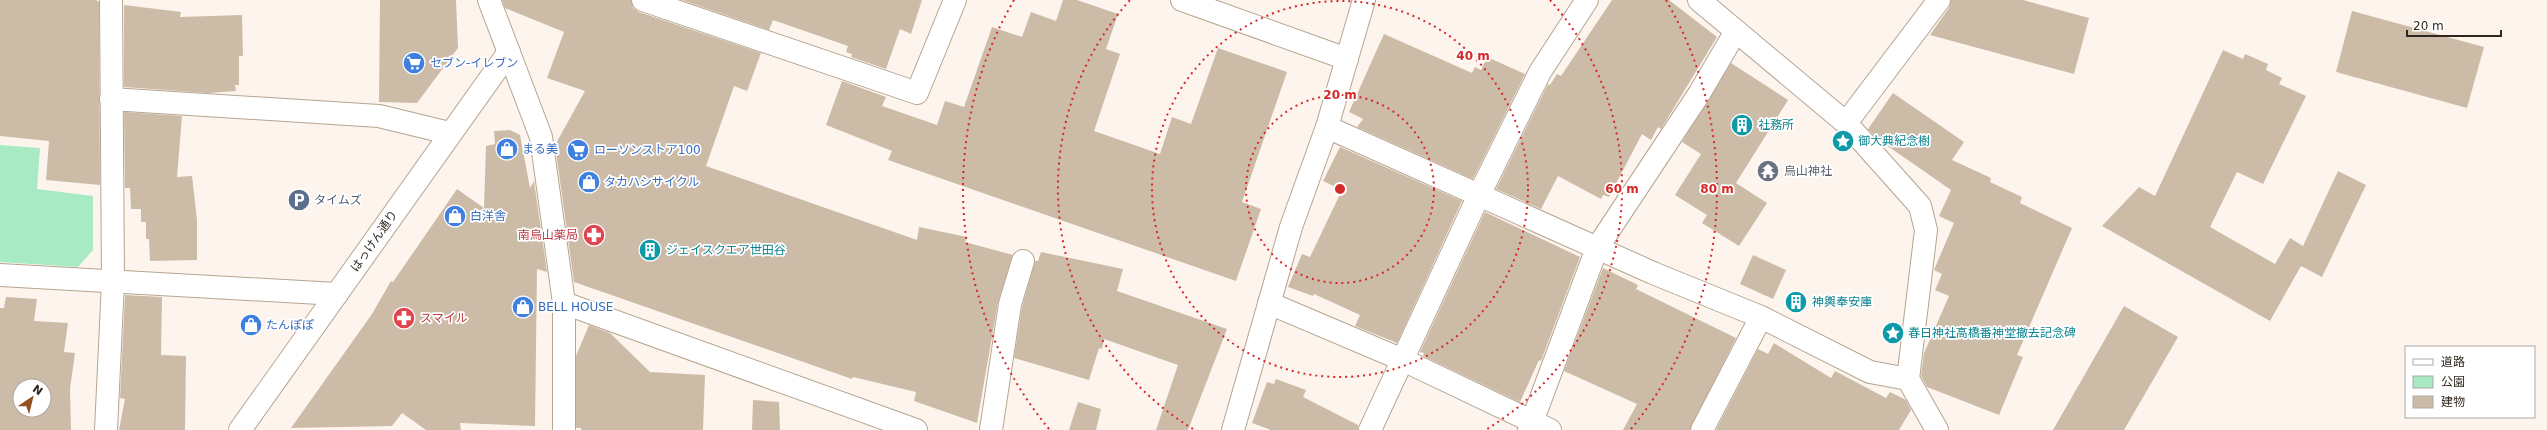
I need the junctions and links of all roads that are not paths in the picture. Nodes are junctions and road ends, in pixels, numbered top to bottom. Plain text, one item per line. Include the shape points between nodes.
1 (111, 0) edge
2 (489, 0) edge
3 (643, 0) edge
4 (955, 0) edge
5 (1182, 0) edge
6 (1364, 0) edge
7 (1587, 0) edge
8 (1939, 0) edge
9 (1707, 3) edge
10 (1736, 31) junction
11 (509, 52) junction
12 (1347, 59) junction
13 (111, 99) junction
14 (1846, 123) junction
15 (1327, 127) junction
16 (450, 133) junction
17 (1479, 195) junction
18 (1597, 248) junction
19 (1023, 261) dead end
20 (0, 275) edge
21 (113, 282) junction
22 (337, 294) junction
23 (564, 303) junction
24 (1269, 303) junction
25 (1761, 317) junction
26 (1403, 360) junction
27 (1908, 379) junction
28 (1537, 427) edge
29 (106, 430) edge
30 (240, 430) edge
31 (564, 430) edge
32 (916, 430) edge
33 (991, 430) edge
34 (1233, 430) edge
35 (1370, 430) edge
36 (1702, 430) edge
37 (1937, 430) edge

1 - 13 street
2 - 11 street
3 - 4 street via 917,93
5 - 12 street
6 - 12 street
7 - 17 street via 1540,72
8 - 14 street
9 - 10 street
10 - 14 street
10 - 18 street
11 - 16 street, はっけん通り
11 - 23 street via 541,137
12 - 15 street
13 - 16 street via 379,116
13 - 21 street
14 - 27 street via 1920,206 1926,230
15 - 17 street
15 - 24 street via 1291,228
16 - 22 street, はっけん通り
17 - 18 street
17 - 26 street
18 - 25 street
18 - 28 street
19 - 33 street via 1010,304
20 - 21 street
21 - 22 street
21 - 29 street
22 - 30 street, はっけん通り
23 - 31 street
23 - 32 street
24 - 26 street
24 - 34 street
25 - 27 street via 1870,372
25 - 36 street
26 - 28 street
26 - 35 street
27 - 37 street

